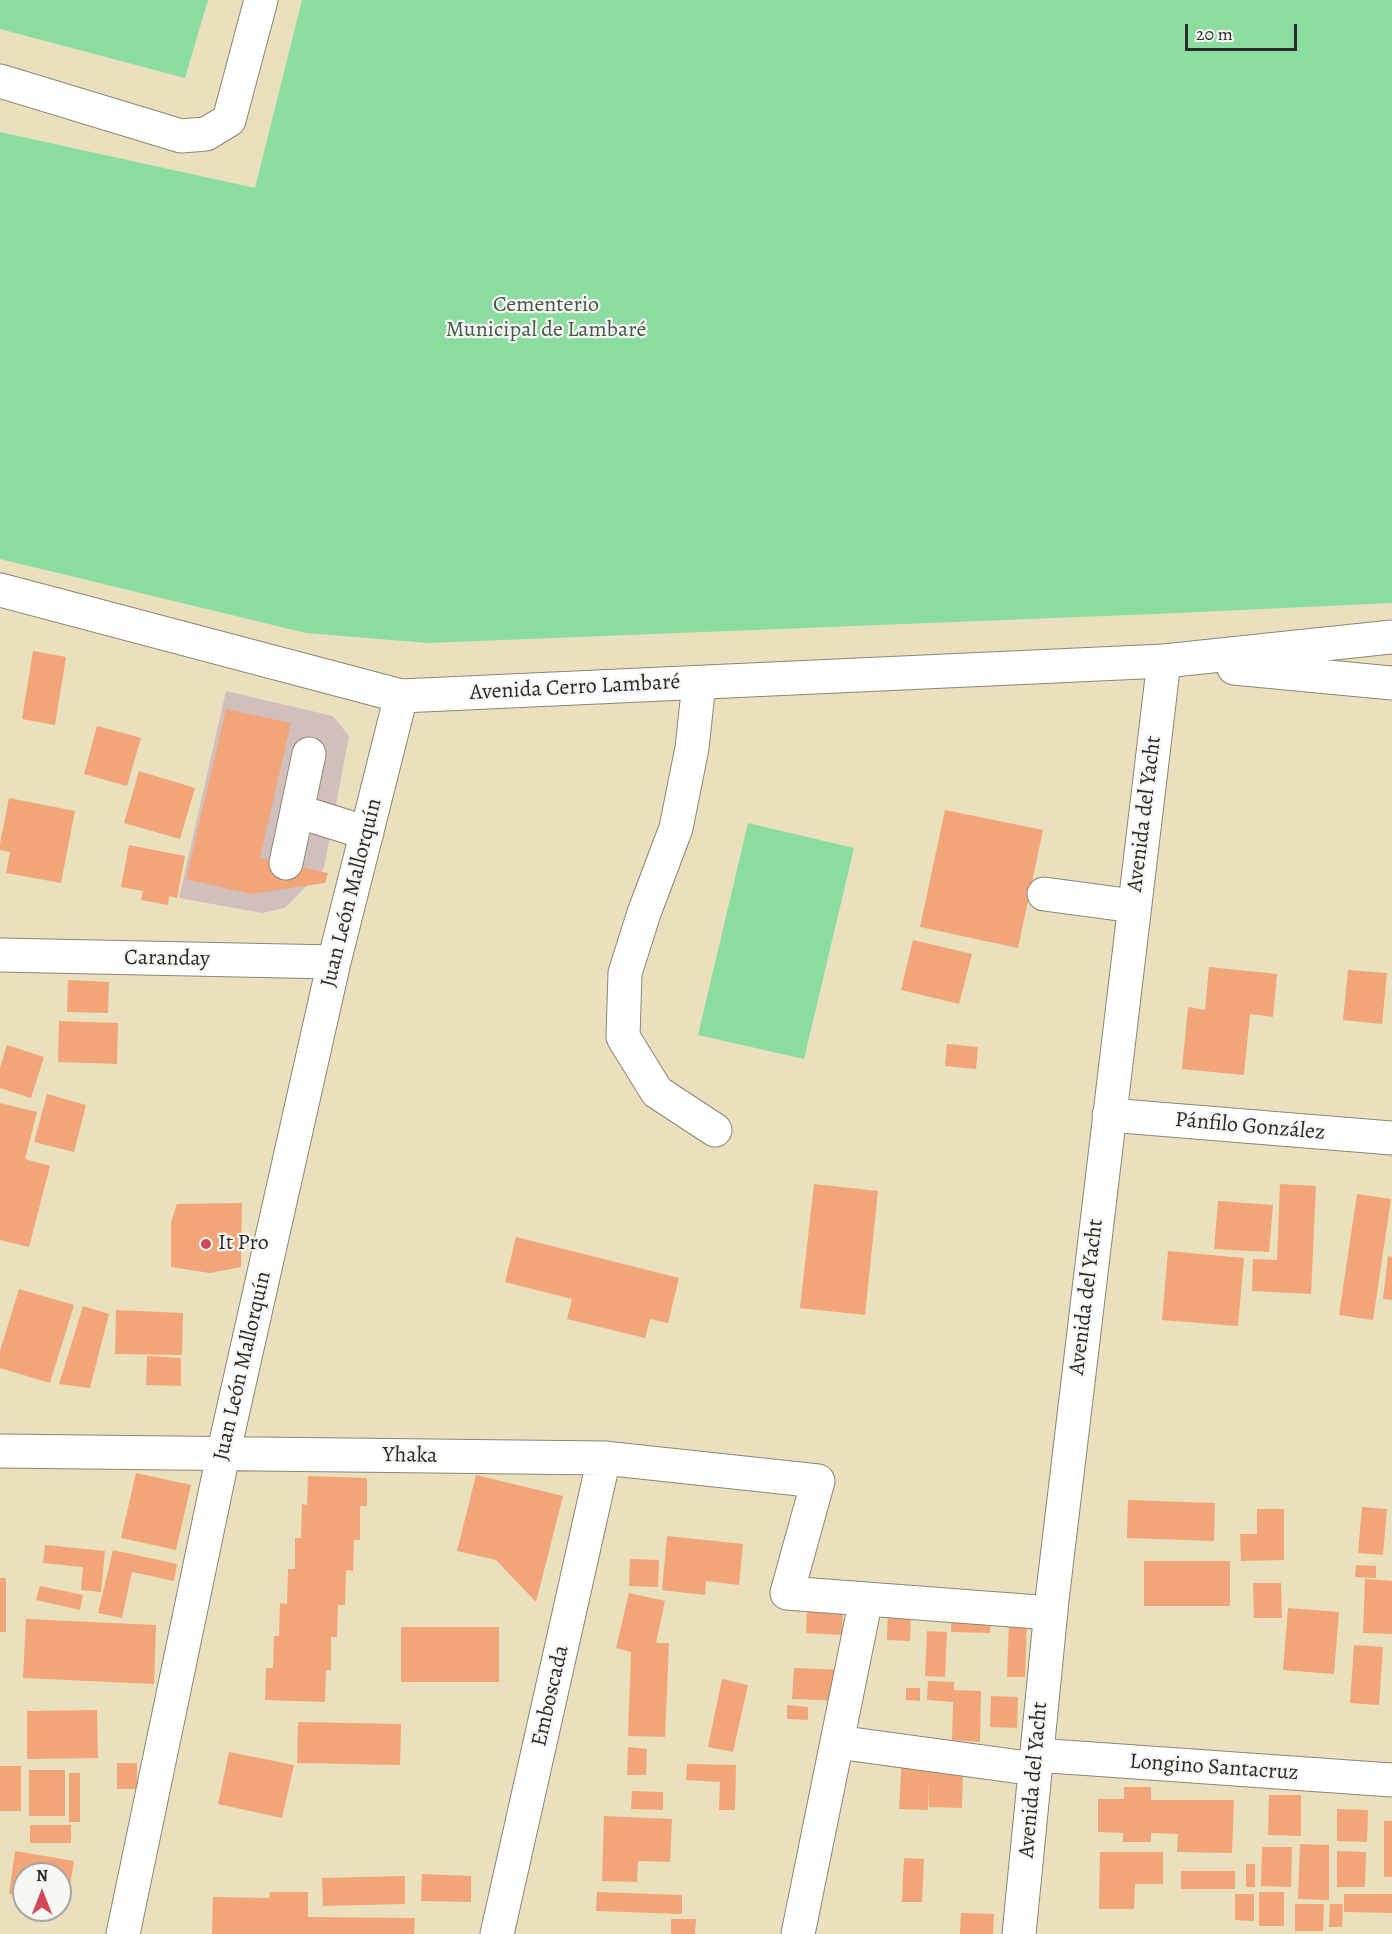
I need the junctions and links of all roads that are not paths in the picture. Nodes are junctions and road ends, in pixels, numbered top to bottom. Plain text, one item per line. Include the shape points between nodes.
1 (261, 0) edge
2 (0, 81) edge
3 (0, 590) edge
4 (1392, 636) edge
5 (1164, 661) junction
6 (699, 682) junction
7 (1392, 683) edge
8 (401, 696) junction
9 (309, 754) dead end
10 (297, 812) junction
11 (367, 833) junction
12 (286, 863) dead end
13 (1044, 894) dead end
14 (1134, 906) junction
15 (0, 955) edge
16 (334, 962) junction
17 (1108, 1115) junction
18 (715, 1130) dead end
19 (1392, 1138) edge
20 (0, 1451) edge
21 (224, 1455) junction
22 (604, 1458) junction
23 (866, 1599) junction
24 (1051, 1613) junction
25 (837, 1742) junction
26 (1035, 1762) junction
27 (1392, 1780) edge
28 (123, 1934) edge
29 (497, 1934) edge
30 (798, 1934) edge
31 (1019, 1934) edge

1 - 2 street via 229,120 206,134 181,136
3 - 8 street, Avenida Cerro Lambaré
4 - 5 street, Avenida Cerro Lambaré
5 - 6 street, Avenida Cerro Lambaré
5 - 7 street, Avenida Cerro Lambaré
5 - 14 street, Avenida del Yacht
6 - 8 street, Avenida Cerro Lambaré
6 - 18 street via 692,748 676,828 625,973 622,1037 657,1092
8 - 11 street, Juan León Mallorquín
9 - 10 street
10 - 11 street
10 - 12 street
11 - 16 street, Juan León Mallorquín
13 - 14 street
14 - 17 street, Avenida del Yacht
15 - 16 street, Caranday
16 - 21 street, Juan León Mallorquín
17 - 19 street, Pánfilo González
17 - 24 street, Avenida del Yacht
20 - 21 street, Yhaka
21 - 22 street, Yhaka
21 - 28 street, Juan León Mallorquín
22 - 23 street, Yhaka via 818,1481 787,1593
22 - 29 street, Emboscada
23 - 24 street
23 - 25 street
24 - 26 street, Avenida del Yacht
25 - 26 street, Longino Santacruz
25 - 30 street
26 - 27 street, Longino Santacruz
26 - 31 street, Avenida del Yacht

